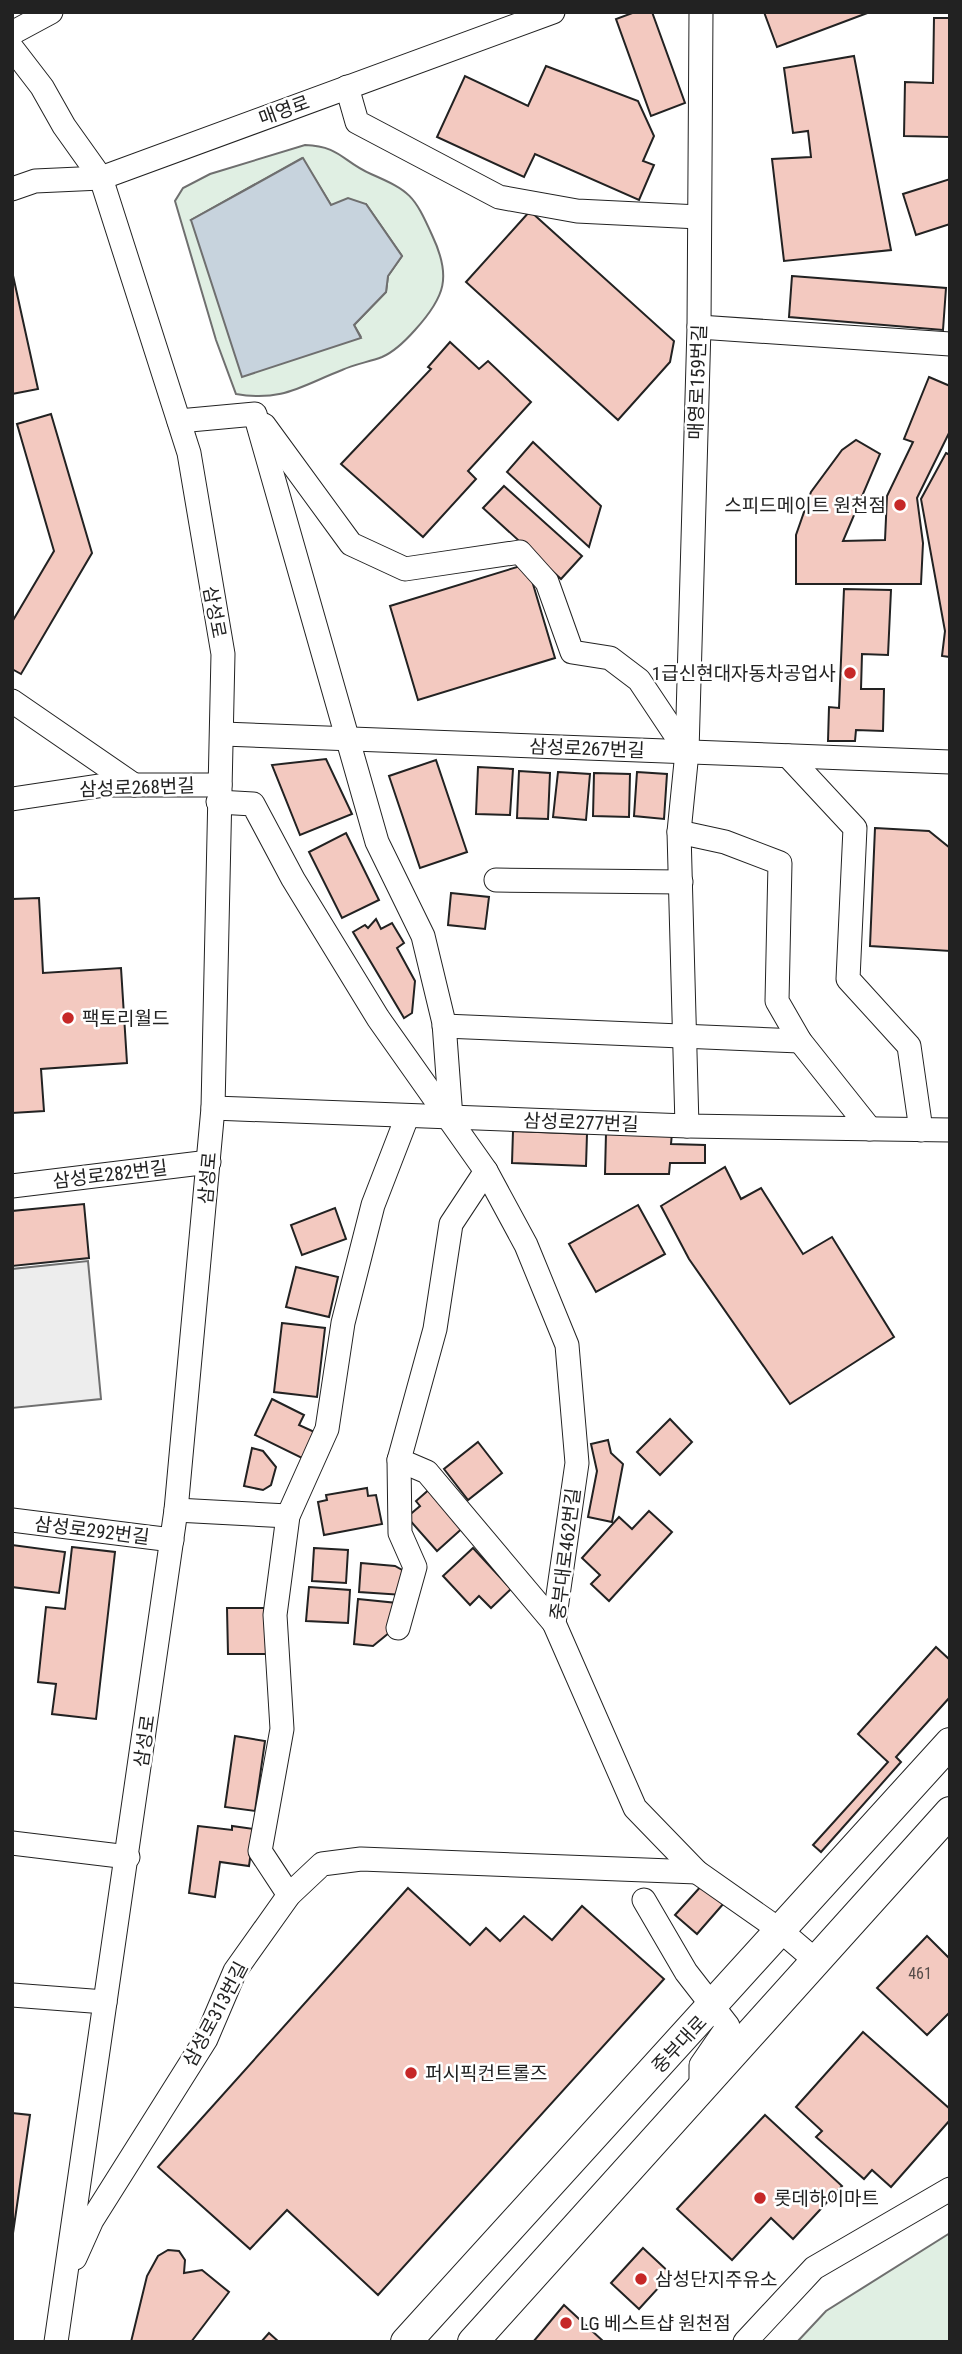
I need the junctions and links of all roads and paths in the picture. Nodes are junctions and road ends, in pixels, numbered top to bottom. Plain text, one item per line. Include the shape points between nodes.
1 (51, 12) edge
2 (553, 12) edge
3 (701, 12) edge
4 (12, 33) edge
5 (12, 48) edge
6 (346, 87) junction
7 (101, 178) junction
8 (12, 190) edge
9 (699, 217) junction
10 (699, 327) junction
11 (950, 344) edge
12 (255, 414) junction
13 (179, 421) junction
14 (12, 701) edge
15 (223, 734) junction
16 (346, 738) junction
17 (687, 752) junction
18 (788, 756) junction
19 (950, 762) edge
20 (134, 785) junction
21 (219, 793) junction
22 (12, 799) edge
23 (679, 831) junction
24 (496, 880) dead end
25 (681, 882) junction
26 (444, 1026) junction
27 (683, 1037) junction
28 (800, 1041) junction
29 (213, 1108) junction
30 (407, 1117) junction
31 (452, 1118) junction
32 (687, 1126) junction
33 (870, 1129) junction
34 (921, 1130) junction
35 (950, 1130) edge
36 (209, 1162) junction
37 (486, 1171) junction
38 (12, 1186) edge
39 (399, 1460) junction
40 (176, 1510) junction
41 (288, 1516) junction
42 (12, 1520) edge
43 (172, 1540) junction
44 (554, 1623) junction
45 (398, 1628) dead end
46 (950, 1743) edge
47 (950, 1812) edge
48 (12, 1843) edge
49 (128, 1857) junction
50 (697, 1872) junction
51 (289, 1895) junction
52 (644, 1900) dead end
53 (781, 1931) junction
54 (815, 1960) junction
55 (12, 1995) edge
56 (105, 2002) junction
57 (714, 2005) junction
58 (701, 2086) junction
59 (950, 2189) edge
60 (63, 2283) junction
61 (56, 2342) edge
62 (406, 2342) edge
63 (473, 2342) edge
64 (745, 2342) edge

1 - 4 street
2 - 6 street, 매영로
3 - 9 street, 매영로159번길
5 - 7 street, 삼성로 via 43,87
6 - 7 street, 매영로
6 - 9 street via 357,122 499,197 577,211
7 - 8 street, 매영로 via 35,181
7 - 13 street, 삼성로
9 - 10 street, 매영로159번길
10 - 11 street
10 - 17 street, 매영로159번길
12 - 13 street
12 - 16 street
12 - 17 street via 351,544 405,569 520,552 547,582 572,652 610,659 639,680
13 - 15 street, 삼성로 via 189,453 223,654
14 - 20 street
15 - 16 street, 삼성로267번길
15 - 21 street, 삼성로
16 - 17 street, 삼성로267번길
16 - 26 street via 377,842 423,936
17 - 18 street, 삼성로267번길
17 - 23 street, 매영로159번길
18 - 19 street, 삼성로267번길
18 - 34 street via 855,828 848,979 909,1046
20 - 21 street, 삼성로268번길
20 - 22 street, 삼성로268번길
21 - 29 street, 삼성로
21 - 31 street, 삼성로268번길 via 253,804 378,1018
23 - 25 street, 매영로159번길
23 - 28 street via 780,863 777,1001
24 - 25 street
25 - 27 street, 매영로159번길
26 - 27 street
26 - 31 street
27 - 28 street
27 - 32 street, 매영로159번길
28 - 33 street
29 - 30 street, 삼성로277번길
29 - 36 street, 삼성로
30 - 31 street, 삼성로277번길
30 - 41 street via 369,1218 343,1323 327,1429
31 - 32 street, 삼성로277번길
31 - 37 street, 중부대로462번길
32 - 33 street, 삼성로277번길
33 - 34 street, 삼성로277번길
34 - 35 street, 삼성로277번길
36 - 38 street, 삼성로282번길
36 - 40 street, 삼성로
37 - 39 street via 451,1224 435,1329
37 - 44 street, 중부대로462번길 via 526,1245 567,1345 577,1463
39 - 44 street via 427,1472
39 - 45 street via 400,1533 415,1567
40 - 41 street
40 - 43 street, 삼성로
41 - 51 street via 275,1615 282,1729 260,1851
42 - 43 street, 삼성로292번길
43 - 49 street, 삼성로
44 - 50 street, 중부대로462번길 via 635,1808
46 - 53 main road, 중부대로
47 - 54 main road
48 - 49 street
49 - 56 street, 삼성로
50 - 51 street, 삼성로313번길 via 361,1859 322,1864
50 - 53 street, 중부대로462번길
51 - 60 street, 삼성로313번길 via 235,1971 206,2039 92,2220
52 - 57 street via 686,1972
53 - 54 street, 중부대로462번길
53 - 57 main road, 중부대로
54 - 58 main road
55 - 56 street
56 - 60 street, 삼성로
57 - 58 street via 728,2026 701,2065
57 - 62 main road, 중부대로
58 - 63 main road
59 - 64 street via 814,2267
60 - 61 street, 삼성로

